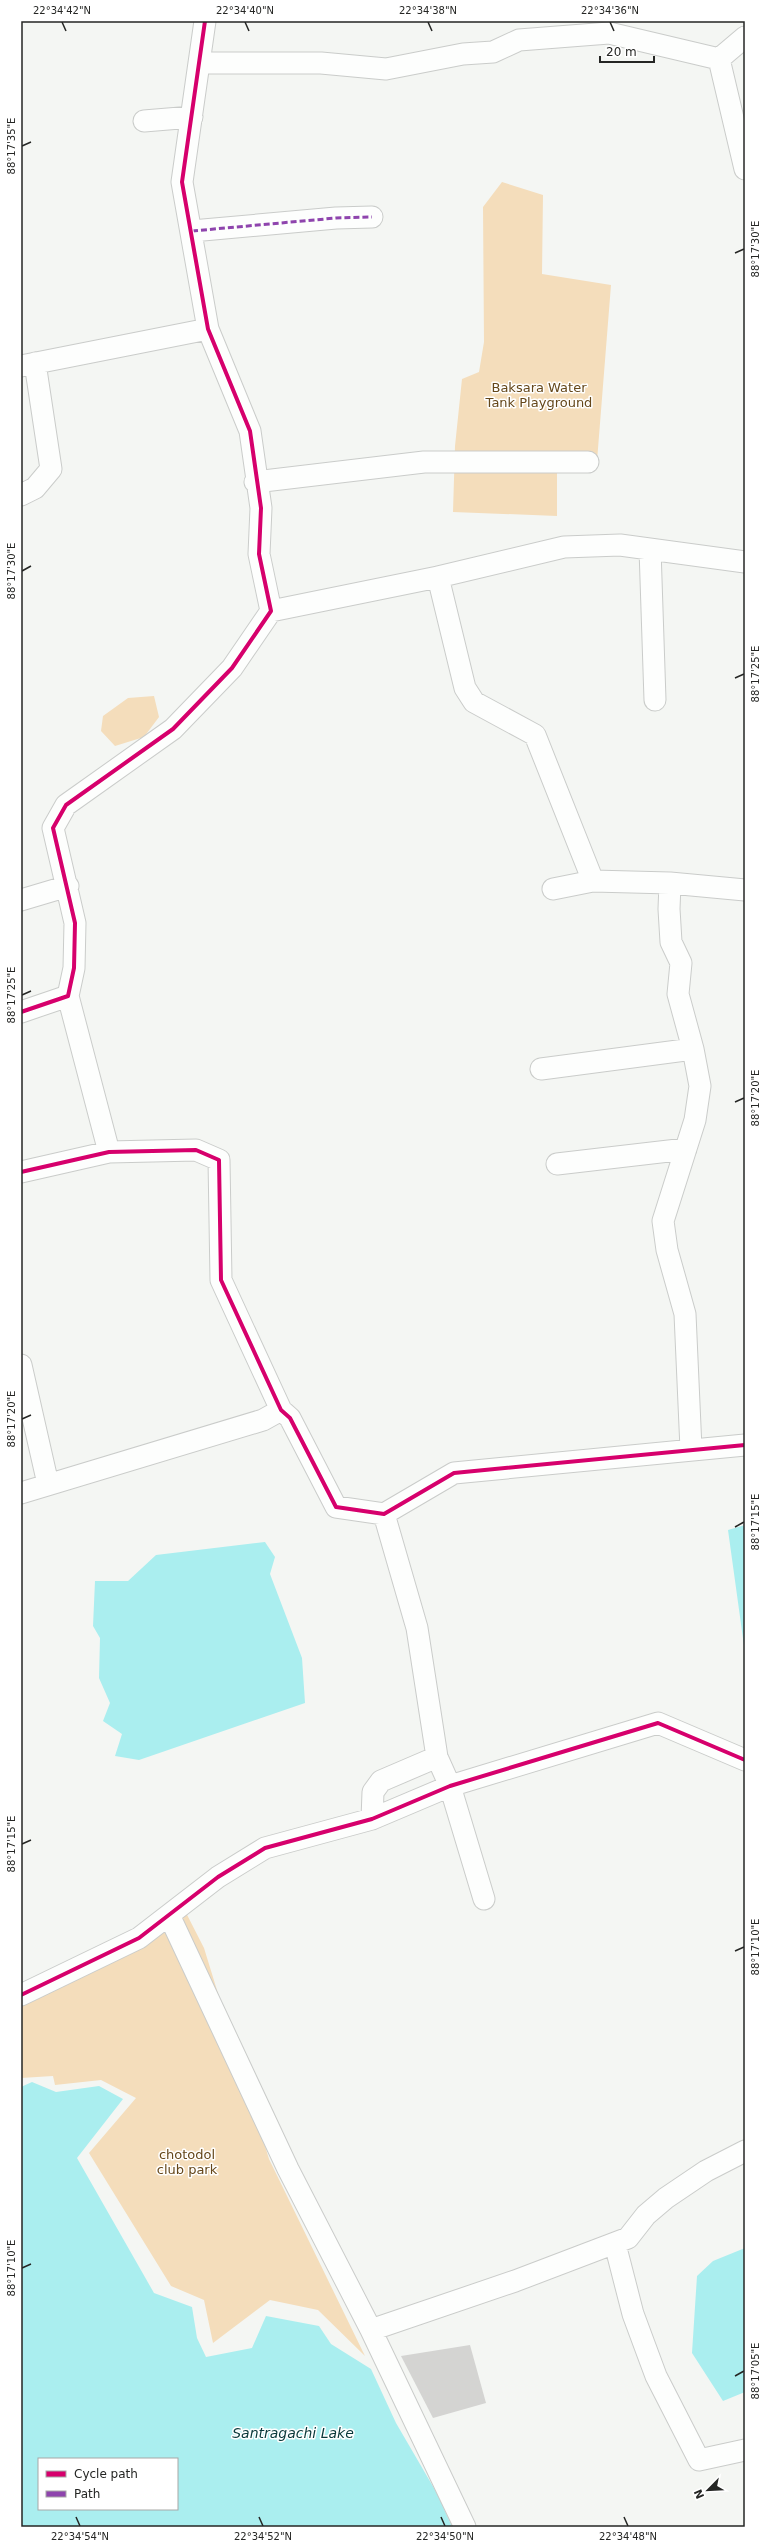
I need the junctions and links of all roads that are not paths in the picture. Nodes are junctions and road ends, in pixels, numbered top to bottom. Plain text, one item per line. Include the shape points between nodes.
1 (205, 21) edge
2 (745, 37) edge
3 (718, 59) junction
4 (199, 63) junction
5 (192, 116) junction
6 (144, 121) dead end
7 (745, 169) edge
8 (372, 217) dead end
9 (192, 231) junction
10 (208, 329) junction
11 (28, 364) edge
12 (588, 462) dead end
13 (256, 482) junction
14 (21, 495) edge
15 (650, 549) junction
16 (745, 562) edge
17 (438, 577) junction
18 (271, 610) junction
19 (655, 700) dead end
20 (593, 881) junction
21 (670, 883) junction
22 (68, 886) junction
23 (553, 889) dead end
24 (745, 890) edge
25 (21, 900) edge
26 (68, 996) junction
27 (21, 1012) edge
28 (693, 1049) junction
29 (542, 1069) dead end
30 (686, 1149) junction
31 (109, 1152) junction
32 (557, 1164) dead end
33 (21, 1172) edge
34 (21, 1365) edge
35 (281, 1410) junction
36 (745, 1445) edge
37 (691, 1449) junction
38 (48, 1484) junction
39 (21, 1493) edge
40 (384, 1514) junction
41 (437, 1757) junction
42 (745, 1760) edge
43 (450, 1786) junction
44 (372, 1819) junction
45 (484, 1899) dead end
46 (169, 1915) junction
47 (21, 1995) edge
48 (745, 2151) edge
49 (615, 2244) junction
50 (371, 2330) junction
51 (745, 2450) edge
52 (466, 2527) edge

1 - 4 street
2 - 3 street
3 - 4 street via 609,33 519,40 493,52 463,54 386,69 322,63
3 - 7 street
4 - 5 street
5 - 6 street
5 - 9 street via 182,182
8 - 9 street
9 - 10 street
10 - 11 street
10 - 13 street via 250,431
11 - 14 street via 51,469 35,488
12 - 13 street via 424,462
13 - 18 street via 261,508 259,554
15 - 16 street
15 - 17 street via 620,545 564,547
15 - 19 street
17 - 18 street
17 - 20 street via 465,688 474,702 535,736
18 - 22 street via 232,668 173,729 66,805 53,828
20 - 21 street
20 - 23 street
21 - 24 street
21 - 28 street via 671,942 681,963 678,994
22 - 25 street
22 - 26 street via 75,923 74,968
26 - 27 street
26 - 31 street
28 - 29 street
28 - 30 street via 700,1086 695,1120
30 - 32 street
30 - 37 street via 663,1220 667,1250 685,1314
31 - 33 street
31 - 35 street via 196,1150 219,1160 221,1280
34 - 38 street
35 - 38 street via 263,1420
35 - 40 street via 290,1418 336,1507
36 - 37 street
37 - 40 street via 454,1473
38 - 39 street
40 - 41 street via 417,1628
41 - 43 street
41 - 44 street via 381,1781 373,1792
42 - 43 street via 658,1723
43 - 44 street
43 - 45 street
44 - 46 street via 265,1848 218,1877
46 - 47 street via 139,1938
46 - 50 street via 288,2169
48 - 49 street via 706,2171 666,2198 646,2215 628,2238
49 - 50 street
49 - 51 street via 633,2314 656,2376 699,2460
50 - 52 street

